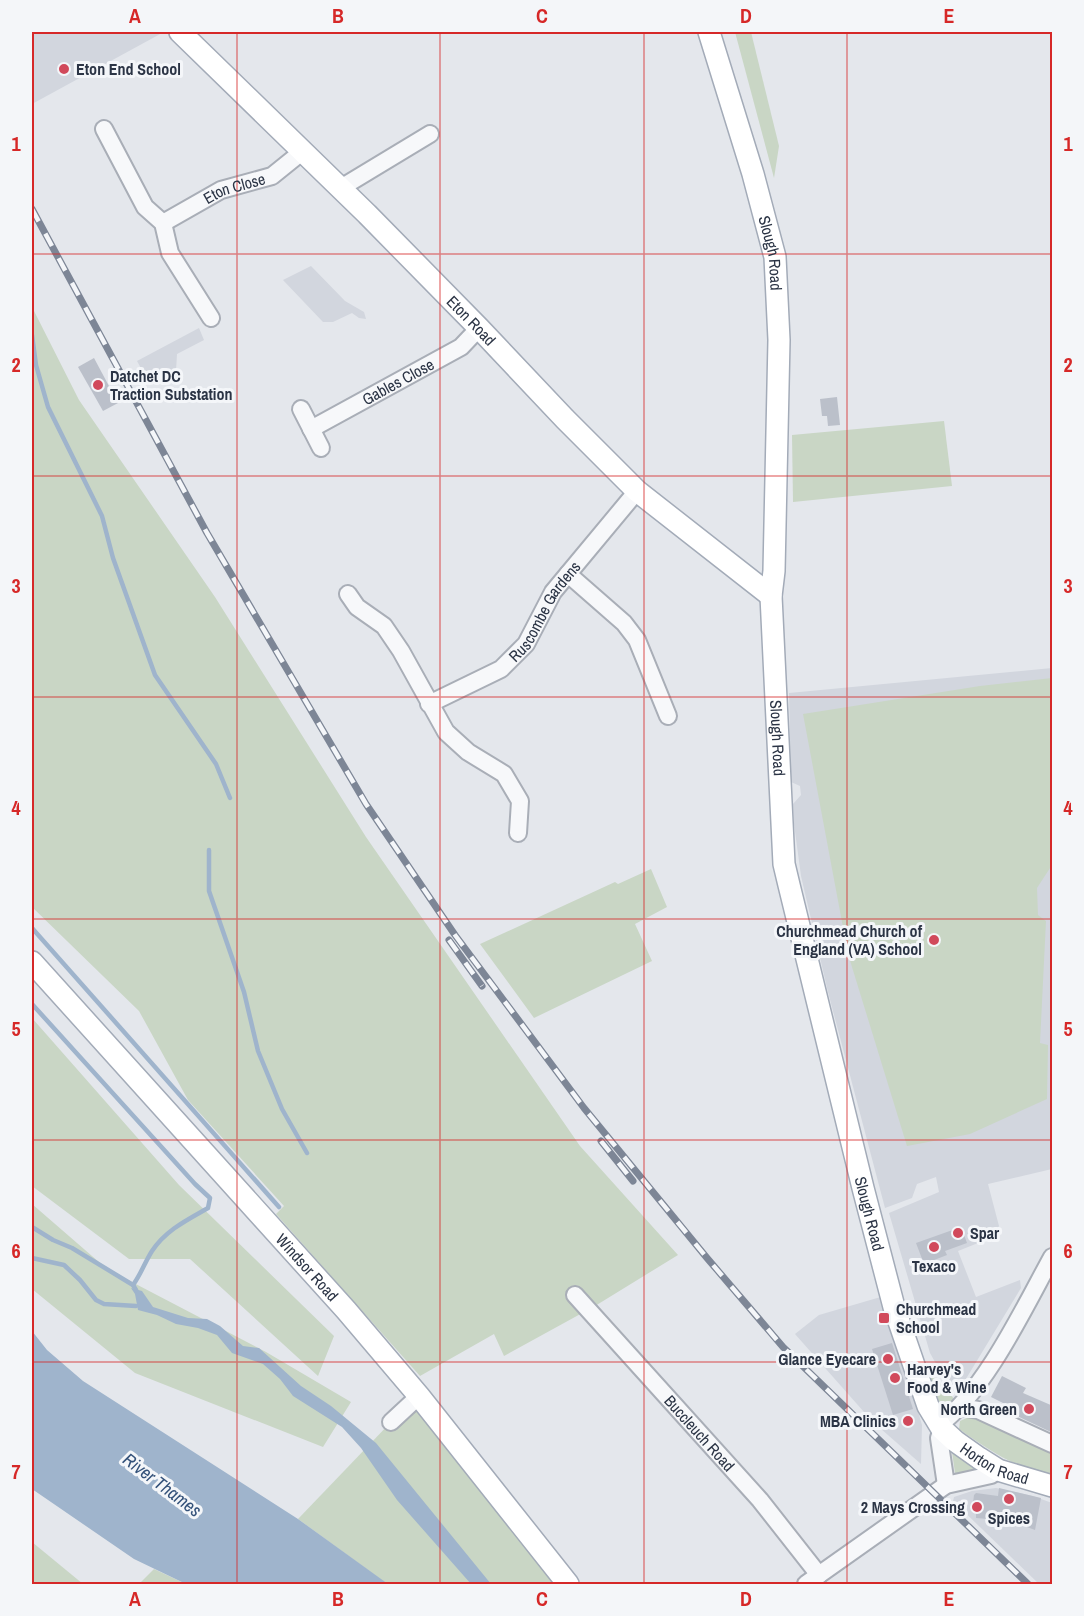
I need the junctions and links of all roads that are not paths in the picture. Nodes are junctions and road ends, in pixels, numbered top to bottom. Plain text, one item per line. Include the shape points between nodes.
1 (180, 32) edge
2 (709, 32) edge
3 (104, 129) dead end
4 (430, 134) dead end
5 (303, 151) junction
6 (339, 189) junction
7 (163, 223) junction
8 (211, 318) dead end
9 (479, 328) junction
10 (301, 409) dead end
11 (311, 429) junction
12 (321, 448) dead end
13 (637, 491) junction
14 (568, 574) junction
15 (348, 594) dead end
16 (771, 596) junction
17 (429, 704) junction
18 (668, 716) dead end
19 (518, 833) dead end
20 (32, 962) edge
21 (1053, 1257) edge
22 (575, 1295) dead end
23 (419, 1396) junction
24 (960, 1407) junction
25 (391, 1422) dead end
26 (940, 1427) junction
27 (1053, 1444) edge
28 (998, 1470) junction
29 (946, 1485) junction
30 (1053, 1486) edge
31 (812, 1581) edge
32 (568, 1584) edge

1 - 5 main road, Eton Road
2 - 16 main road, Slough Road via 775,257 779,340
3 - 7 street via 145,207
4 - 6 street
5 - 6 main road, Eton Road
5 - 7 street, Eton Close via 272,176 221,190
6 - 9 main road, Eton Road
7 - 8 street via 170,253
9 - 11 street, Gables Close via 461,347
9 - 13 main road, Eton Road
10 - 11 street
11 - 12 street
13 - 14 street, Ruscombe Gardens
13 - 16 main road, Eton Road
14 - 17 street, Ruscombe Gardens via 553,592 526,644 501,669
14 - 18 street via 624,623 637,640
15 - 17 street via 384,626
16 - 26 main road, Slough Road via 784,864 894,1306 918,1382
17 - 19 street via 446,732 468,752 504,774 520,801
20 - 23 main road, Windsor Road
21 - 24 street via 993,1361
22 - 31 street, Buccleuch Road via 760,1500
23 - 25 street
23 - 32 main road, Windsor Road
24 - 26 street
24 - 27 street via 978,1410
26 - 28 main road, Horton Road
26 - 29 street
28 - 29 street
28 - 30 main road, Horton Road
29 - 31 street

